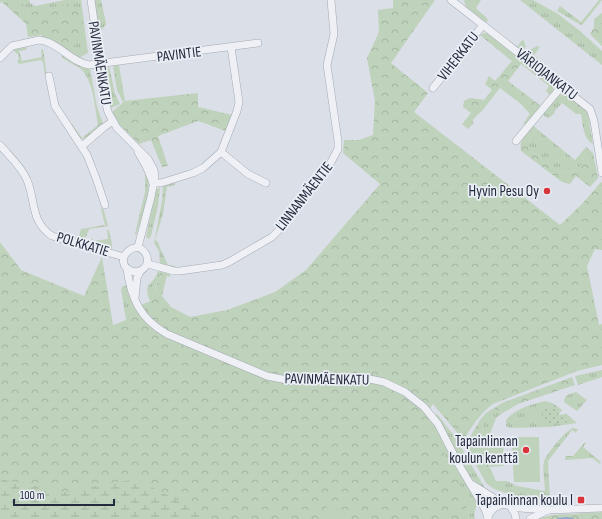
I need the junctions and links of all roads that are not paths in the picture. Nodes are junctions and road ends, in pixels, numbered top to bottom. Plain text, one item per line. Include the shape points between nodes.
1 (91, 0) edge
2 (331, 0) edge
3 (451, 0) edge
4 (483, 25) junction
5 (258, 43) dead end
6 (231, 47) junction
7 (0, 58) edge
8 (100, 64) junction
9 (50, 76) dead end
10 (562, 86) junction
11 (434, 88) dead end
12 (113, 121) junction
13 (516, 141) dead end
14 (0, 145) edge
15 (82, 146) junction
16 (221, 152) junction
17 (602, 173) edge
18 (153, 183) junction
19 (266, 183) dead end
20 (105, 205) dead end
21 (138, 247) junction
22 (124, 257) junction
23 (148, 264) junction
24 (127, 268) junction
25 (140, 272) junction
26 (135, 298) junction
27 (471, 483) junction
28 (506, 505) junction
29 (602, 508) edge
30 (548, 510) junction
31 (488, 519) edge
32 (516, 519) edge
33 (530, 519) edge

1 - 8 street, PAVINMÄENKATU
2 - 23 street, LINNANMÄENTIE via 334,34 327,64 338,149 330,164 292,210 278,232 229,262 180,271
3 - 4 street, VÄRIOJANKATU
4 - 10 street, VÄRIOJANKATU
4 - 11 street, VIHERKATU
5 - 6 street, PAVINTIE
6 - 8 street, PAVINTIE
6 - 16 street via 239,102
7 - 8 street via 12,46 39,40 83,64
8 - 12 street, PAVINMÄENKATU via 106,104
9 - 15 street via 55,106
10 - 13 street
10 - 17 street, VÄRIOJANKATU via 590,108
12 - 15 street
12 - 18 street, PAVINMÄENKATU via 152,164 155,176
14 - 22 street, POLKKATIE via 27,180 38,221 47,232 52,236
15 - 20 street
16 - 18 street via 193,173
16 - 19 street via 248,174
18 - 21 street, PAVINMÄENKATU
21 - 22 street via 128,251
21 - 23 street via 147,256
22 - 24 street via 123,262
23 - 25 street
24 - 25 street via 132,272
24 - 26 street, PAVINMÄENKATU
25 - 26 street
26 - 27 street, PAVINMÄENKATU via 142,313 158,329 255,372 292,381 360,377 384,382 405,392 433,418
27 - 28 street, PAVINMÄENKATU
27 - 31 street, PAVINMÄENKATU
28 - 30 street
28 - 31 street via 494,508
28 - 32 street via 515,514
29 - 30 street
30 - 33 street

